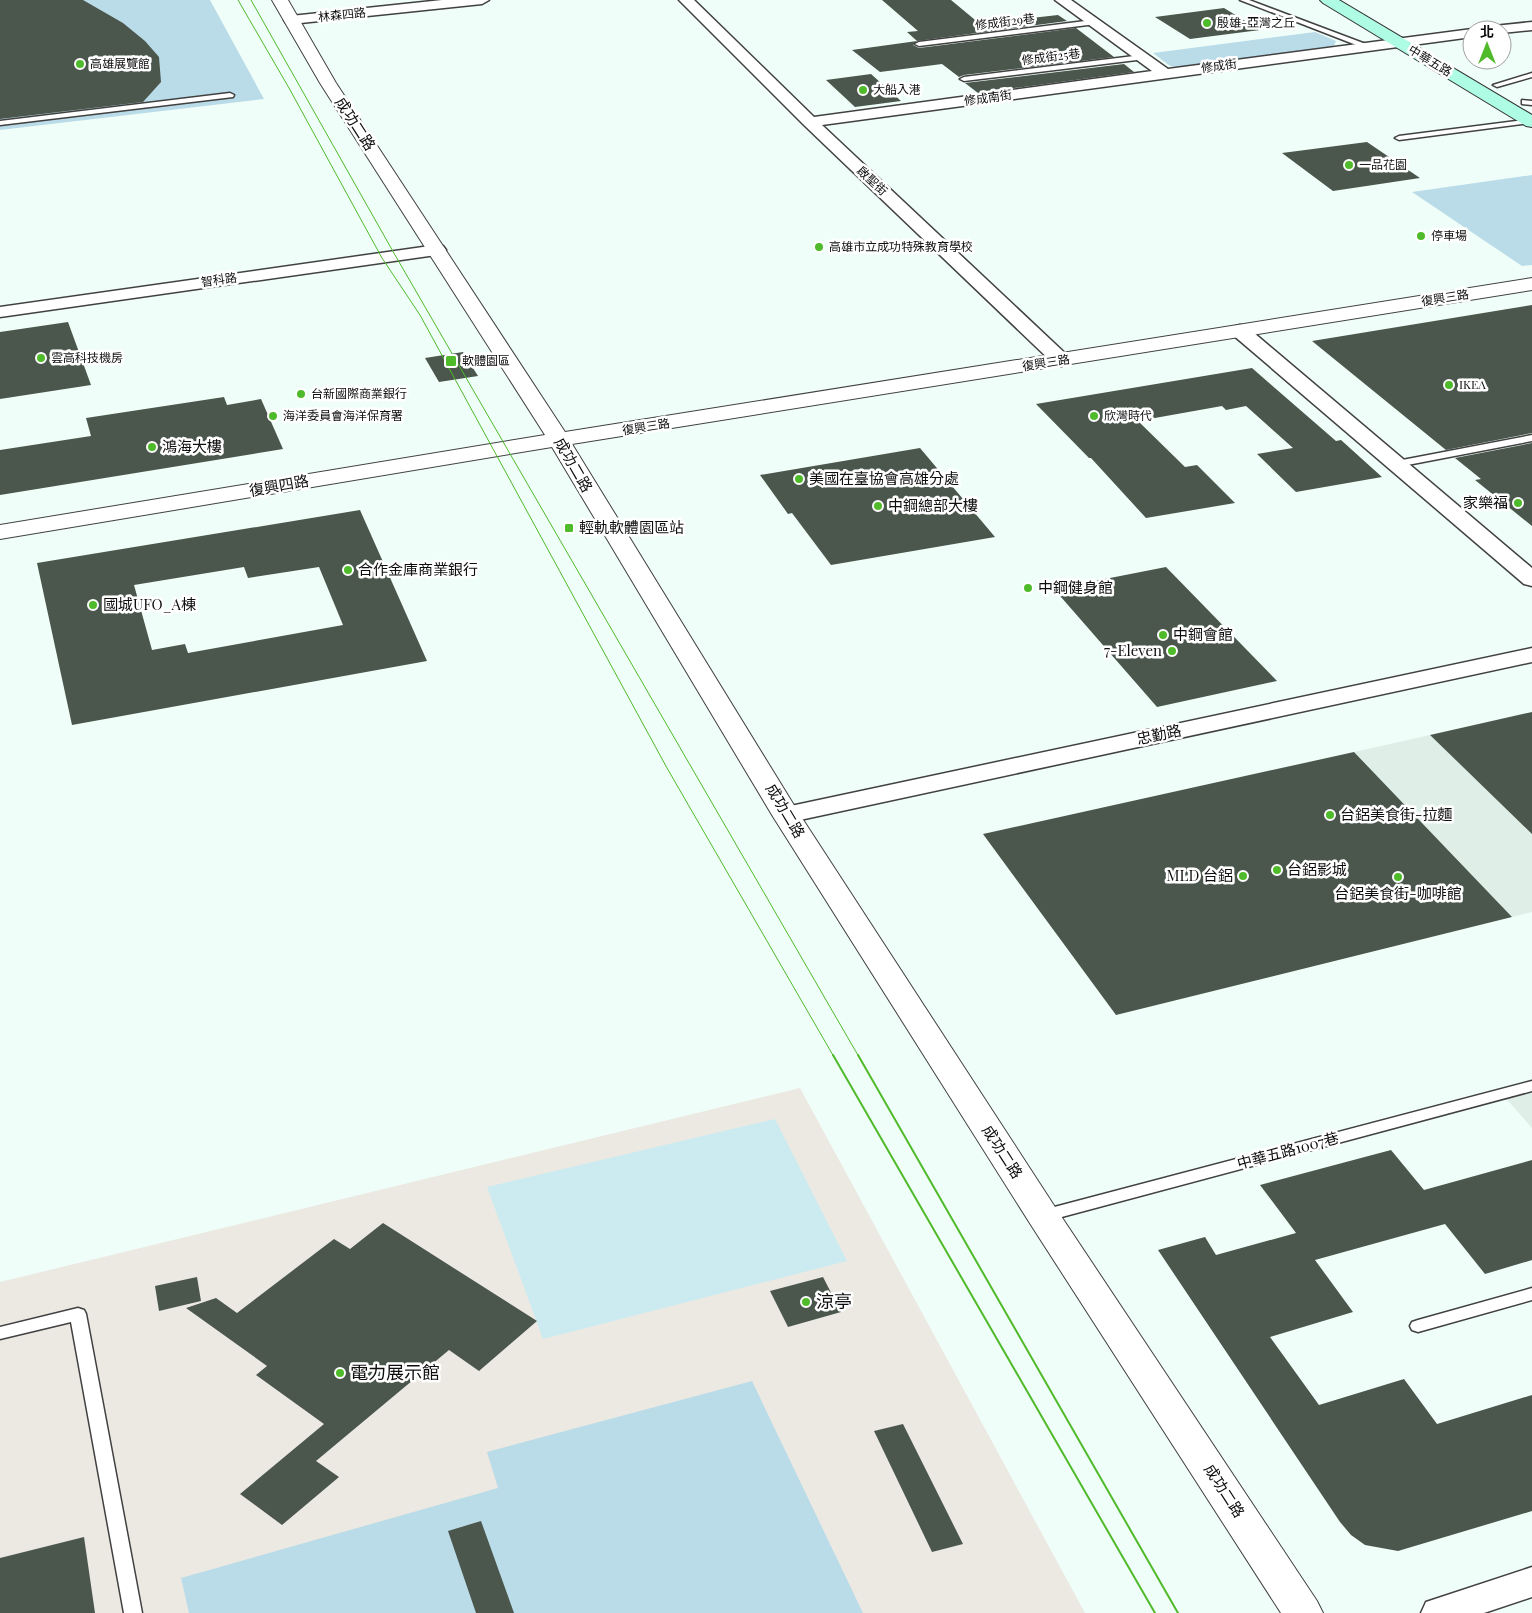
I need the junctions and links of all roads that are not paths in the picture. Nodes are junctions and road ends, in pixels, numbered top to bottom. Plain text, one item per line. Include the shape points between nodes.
1 (482, 0) edge
2 (686, 0) edge
3 (1062, 0) edge
4 (1243, 0) edge
5 (1328, 0) edge
6 (1354, 0) edge
7 (285, 10) edge
8 (1093, 22) junction
9 (1532, 26) edge
10 (1512, 28) edge
11 (1462, 33) edge
12 (1419, 39) junction
13 (1398, 42) junction
14 (919, 44) dead end
15 (1367, 46) junction
16 (1142, 57) junction
17 (1165, 74) junction
18 (1532, 75) edge
19 (964, 79) dead end
20 (1497, 85) junction
21 (230, 95) dead end
22 (1530, 111) edge
23 (810, 122) junction
24 (0, 123) edge
25 (1399, 138) dead end
26 (437, 250) junction
27 (1532, 284) edge
28 (0, 312) edge
29 (1240, 331) junction
30 (1061, 360) junction
31 (1532, 438) edge
32 (559, 440) junction
33 (1397, 464) junction
34 (0, 532) edge
35 (1532, 579) edge
36 (1532, 655) edge
37 (786, 815) junction
38 (1532, 1086) edge
39 (1044, 1216) junction
40 (1532, 1294) edge
41 (1418, 1326) dead end
42 (0, 1334) edge
43 (1532, 1582) edge
44 (133, 1613) edge
45 (1303, 1613) edge
46 (1439, 1613) edge

1 - 7 street, 林森四路
2 - 23 street, 啟聖街
3 - 8 street
4 - 15 lane
5 - 13 main road, 中華五路
6 - 12 main road, 中華五路
7 - 26 street, 成功二路 via 328,83
8 - 14 lane, 修成街29巷
8 - 16 street
9 - 10 street
11 - 12 street, 修成街
12 - 13 street, 修成街
12 - 20 main road, 中華五路
13 - 15 street, 修成街
13 - 22 main road, 中華五路
15 - 17 street, 修成街
16 - 17 street
16 - 19 lane, 修成街25巷
17 - 23 street, 修成南街
18 - 20 lane
20 - 22 main road, 中華五路
21 - 24 lane
22 - 25 lane
23 - 30 street, 啟聖街
26 - 28 street, 智科路
26 - 32 street, 成功二路
27 - 29 street, 復興三路
29 - 30 street, 復興三路
29 - 33 street
30 - 32 street, 復興三路
31 - 33 lane
32 - 34 street, 復興四路
32 - 37 street, 成功二路
33 - 35 street
36 - 37 street, 忠勤路
37 - 39 street, 成功二路
38 - 39 lane, 中華五路1007巷
39 - 45 street, 成功二路
40 - 41 lane
42 - 44 lane via 78,1314
43 - 46 street

